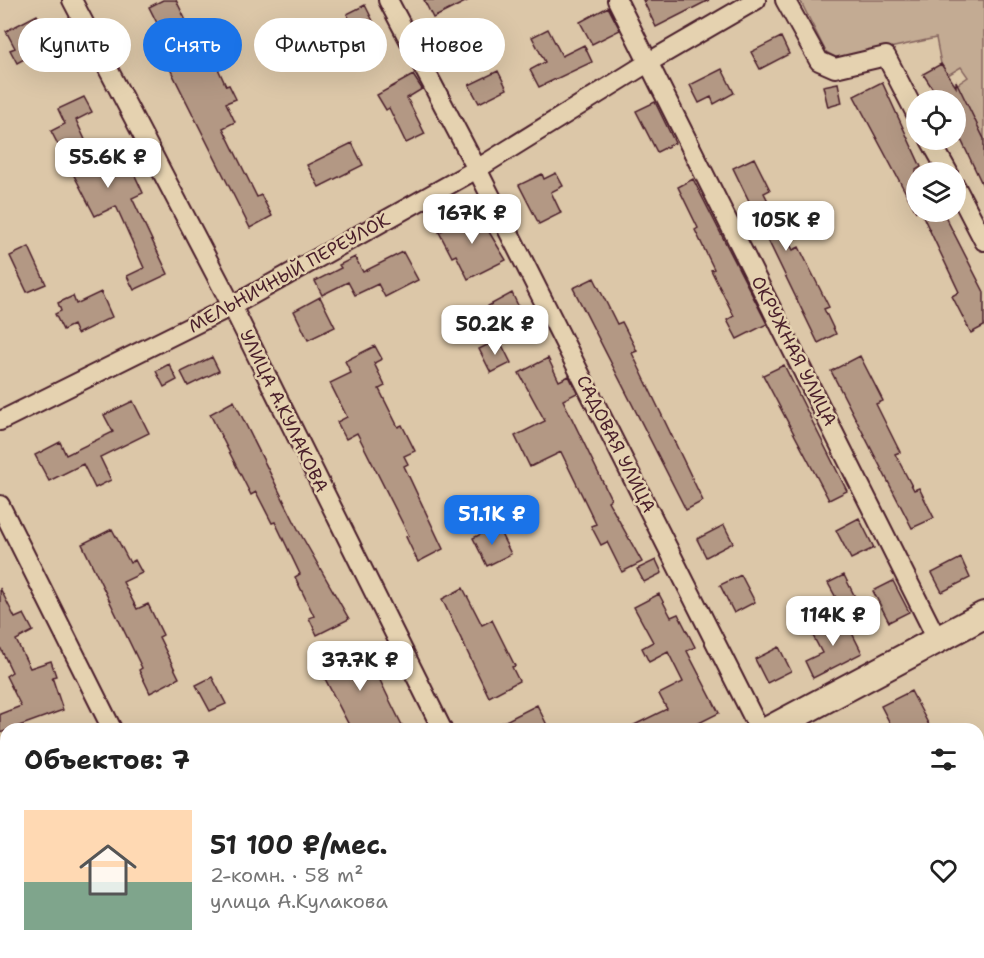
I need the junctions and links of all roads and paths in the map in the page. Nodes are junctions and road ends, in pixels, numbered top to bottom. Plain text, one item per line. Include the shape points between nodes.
1 (72, 0) edge
2 (388, 0) edge
3 (617, 0) edge
4 (756, 0) edge
5 (785, 0) edge
6 (649, 62) junction
7 (906, 95) edge
8 (477, 169) junction
9 (966, 206) edge
10 (984, 241) edge
11 (232, 306) junction
12 (0, 421) edge
13 (0, 505) edge
14 (984, 615) edge
15 (937, 639) junction
16 (109, 723) edge
17 (439, 723) edge
18 (756, 723) edge
19 (781, 723) edge

1 - 11 street, УЛИЦА А.КУЛАКОВА
2 - 8 street, САДОВАЯ УЛИЦА
3 - 6 street, ОКРУЖНАЯ УЛИЦА
4 - 6 street, МЕЛЬНИЧНЫЙ ПЕРЕУЛОК
5 - 7 street via 819,61 835,68 886,56
6 - 8 street, МЕЛЬНИЧНЫЙ ПЕРЕУЛОК
6 - 15 street, ОКРУЖНАЯ УЛИЦА
8 - 11 street, МЕЛЬНИЧНЫЙ ПЕРЕУЛОК
8 - 18 street, САДОВАЯ УЛИЦА
9 - 10 street
11 - 12 street, МЕЛЬНИЧНЫЙ ПЕРЕУЛОК
11 - 17 street, УЛИЦА А.КУЛАКОВА
13 - 16 street
14 - 15 main road
15 - 19 main road

